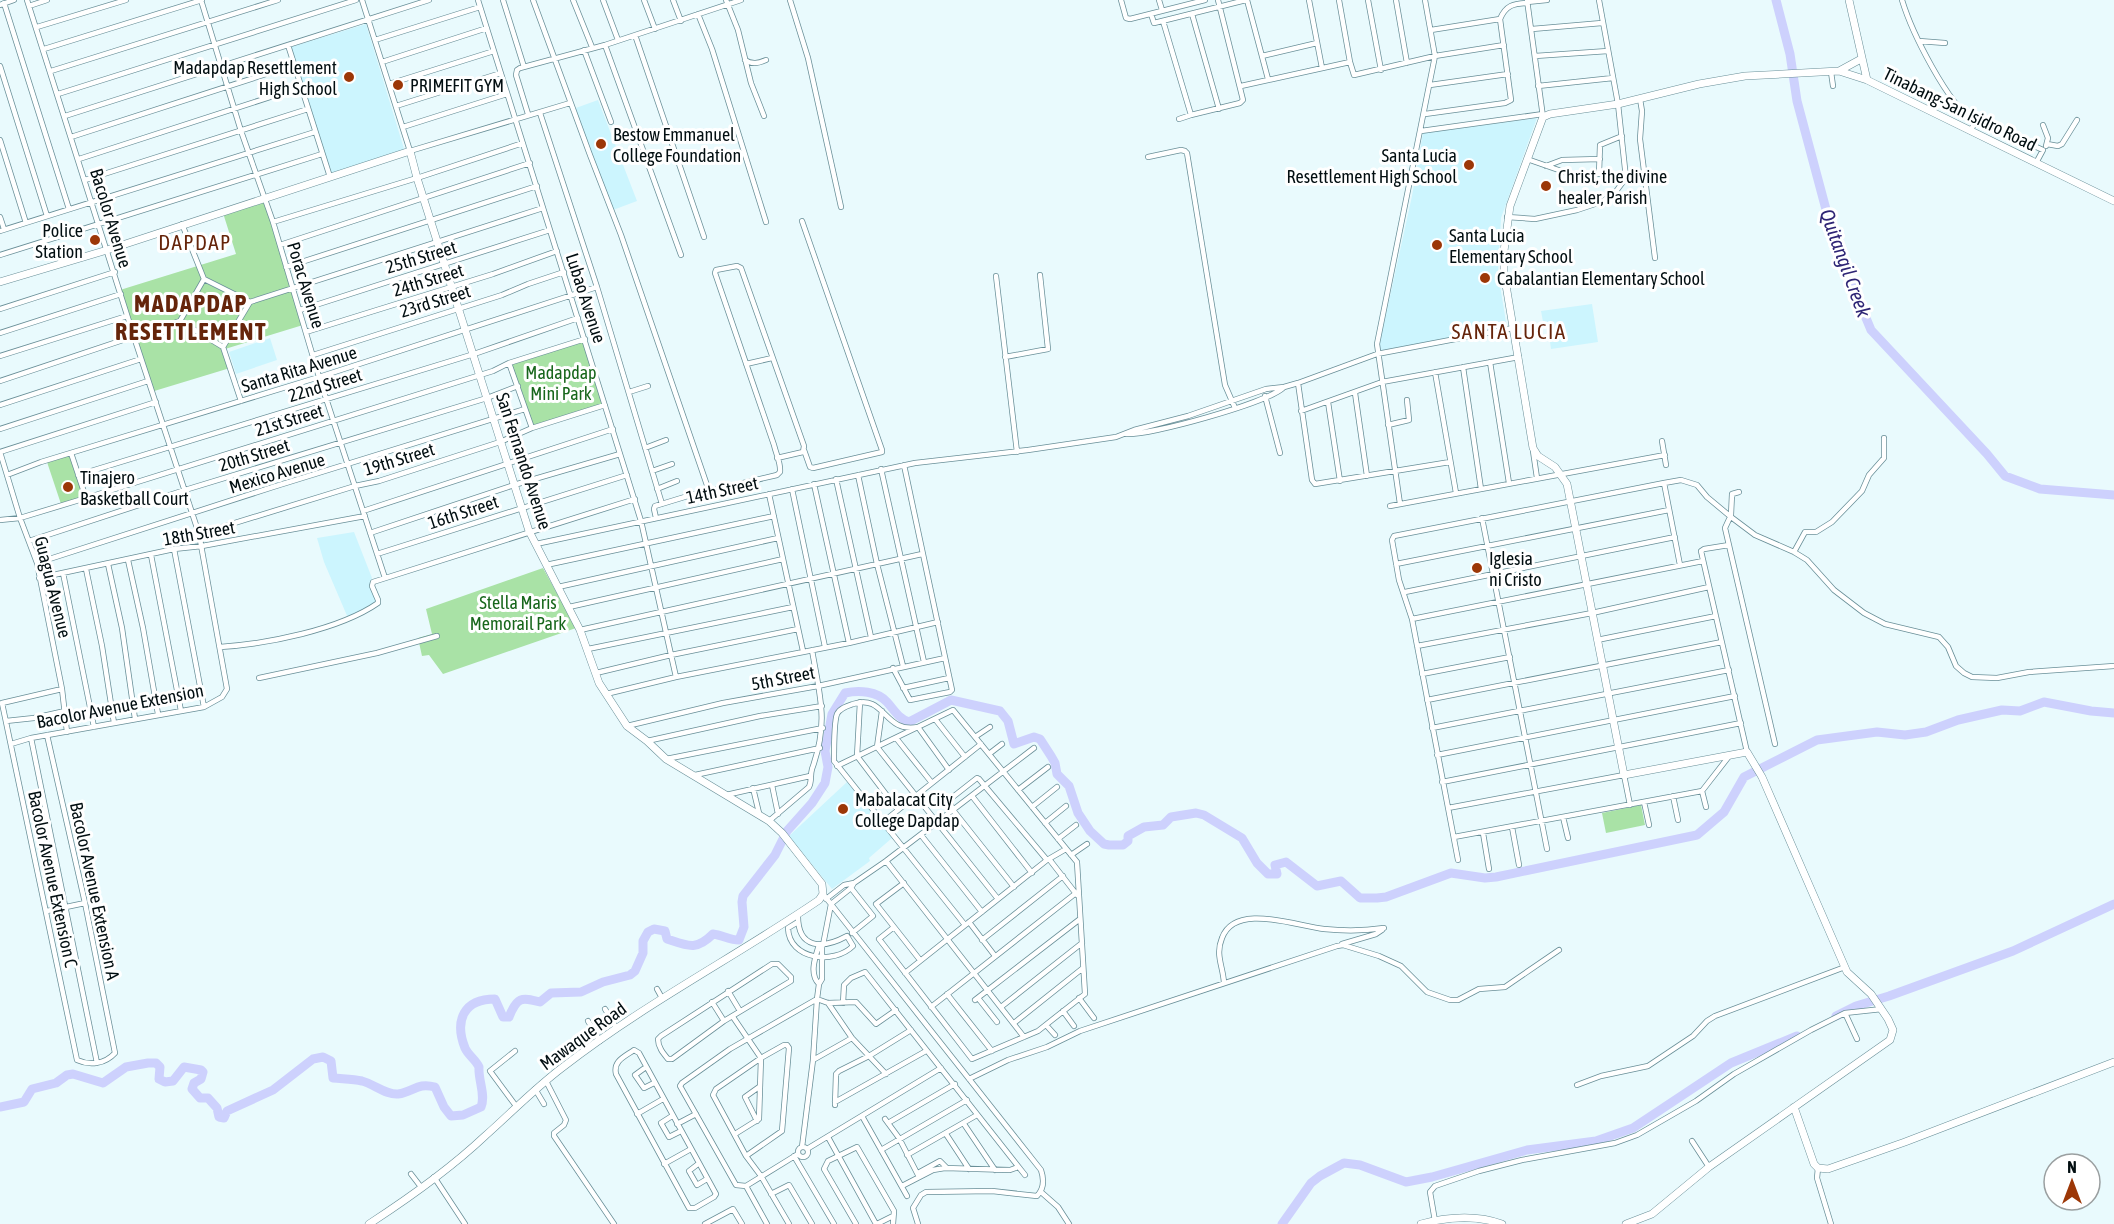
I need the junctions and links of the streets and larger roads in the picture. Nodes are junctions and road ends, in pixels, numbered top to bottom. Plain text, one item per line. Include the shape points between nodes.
1 (14, 0) edge
2 (47, 0) edge
3 (126, 0) edge
4 (202, 0) edge
5 (278, 0) edge
6 (356, 0) edge
7 (362, 0) edge
8 (429, 0) edge
9 (478, 0) edge
10 (503, 0) edge
11 (533, 0) edge
12 (573, 0) edge
13 (603, 0) edge
14 (644, 0) edge
15 (673, 0) edge
16 (741, 0) edge
17 (790, 0) edge
18 (1121, 0) edge
19 (1158, 0) edge
20 (1205, 0) edge
21 (1218, 0) edge
22 (1246, 0) edge
23 (1309, 0) edge
24 (1339, 0) edge
25 (1368, 0) edge
26 (1396, 0) edge
27 (1427, 0) edge
28 (1547, 0) edge
29 (1599, 0) edge
30 (1849, 0) edge
31 (1902, 0) edge
32 (1527, 1) edge
33 (727, 2) edge
34 (1186, 2) edge
35 (28, 3) edge
36 (2, 4) edge
37 (480, 7) junction
38 (1220, 7) junction
39 (1162, 10) junction
40 (698, 14) junction
41 (1150, 14) junction
42 (1192, 14) junction
43 (369, 19) junction
44 (1500, 19) junction
45 (681, 21) junction
46 (1163, 21) junction
47 (207, 22) junction
48 (1602, 23) junction
49 (37, 27) junction
50 (487, 28) junction
51 (655, 29) junction
52 (1532, 29) junction
53 (1431, 30) junction
54 (635, 35) junction
55 (375, 40) junction
56 (618, 40) junction
57 (1919, 41) junction
58 (1317, 43) junction
59 (1945, 43) dead end
60 (215, 44) junction
61 (288, 45) junction
62 (605, 45) junction
63 (1504, 45) junction
64 (592, 47) junction
65 (44, 50) junction
66 (584, 50) junction
67 (494, 51) junction
68 (1608, 51) junction
69 (1262, 56) junction
70 (1435, 56) junction
71 (1535, 56) junction
72 (554, 59) junction
73 (1861, 59) junction
74 (745, 60) junction
75 (766, 60) dead end
76 (382, 62) junction
77 (1350, 62) junction
78 (1407, 63) junction
79 (221, 65) junction
80 (294, 65) junction
81 (0, 66) edge
82 (524, 67) junction
83 (1322, 68) junction
84 (1381, 70) junction
85 (51, 71) junction
86 (1835, 72) junction
87 (501, 73) junction
88 (1508, 74) junction
89 (1612, 78) junction
90 (1268, 79) junction
91 (1867, 80) junction
92 (389, 84) junction
93 (1430, 85) junction
94 (1241, 86) junction
95 (1538, 86) junction
96 (1833, 86) dead end
97 (228, 87) junction
98 (301, 87) junction
99 (58, 94) junction
100 (507, 94) junction
101 (1640, 99) junction
102 (570, 103) junction
103 (1618, 104) junction
104 (396, 106) junction
105 (308, 109) junction
106 (1219, 109) junction
107 (235, 110) junction
108 (540, 113) junction
109 (528, 114) junction
110 (1425, 114) junction
111 (1191, 115) junction
112 (64, 116) junction
113 (764, 116) dead end
114 (1543, 116) junction
115 (515, 118) junction
116 (1179, 119) dead end
117 (2077, 120) dead end
118 (611, 122) dead end
119 (1975, 123) junction
120 (2043, 125) dead end
121 (404, 127) junction
122 (241, 131) junction
123 (1421, 131) junction
124 (1970, 131) junction
125 (315, 132) junction
126 (1623, 136) junction
127 (71, 137) junction
128 (0, 140) edge
129 (522, 143) junction
130 (2047, 144) junction
131 (2043, 150) junction
132 (410, 151) junction
133 (249, 153) junction
134 (322, 154) junction
135 (1148, 157) dead end
136 (79, 159) junction
137 (1527, 159) junction
138 (1600, 159) junction
139 (530, 163) junction
140 (2036, 163) junction
141 (1546, 166) junction
142 (256, 174) junction
143 (330, 177) junction
144 (417, 178) junction
145 (85, 180) junction
146 (537, 186) junction
147 (265, 198) junction
148 (424, 198) junction
149 (2114, 201) edge
150 (92, 203) junction
151 (543, 207) junction
152 (841, 207) dead end
153 (69, 209) junction
154 (47, 216) junction
155 (0, 217) edge
156 (1507, 217) junction
157 (431, 220) junction
158 (802, 221) dead end
159 (273, 222) junction
160 (766, 222) dead end
161 (26, 223) junction
162 (99, 224) junction
163 (183, 224) junction
164 (2, 230) edge
165 (550, 230) junction
166 (704, 237) dead end
167 (438, 242) junction
168 (280, 245) junction
169 (108, 250) junction
170 (557, 250) junction
171 (0, 255) edge
172 (681, 255) dead end
173 (1655, 258) dead end
174 (445, 264) junction
175 (286, 267) junction
176 (115, 272) junction
177 (564, 272) junction
178 (1040, 274) dead end
179 (996, 276) dead end
180 (204, 279) junction
181 (0, 282) edge
182 (452, 286) junction
183 (597, 287) junction
184 (293, 289) junction
185 (121, 294) junction
186 (570, 295) junction
187 (250, 302) junction
188 (458, 308) junction
189 (0, 309) edge
190 (300, 310) junction
191 (127, 316) junction
192 (578, 318) junction
193 (180, 321) junction
194 (1513, 328) junction
195 (465, 330) junction
196 (0, 333) edge
197 (306, 333) junction
198 (134, 337) junction
199 (585, 339) junction
200 (223, 347) junction
201 (474, 354) junction
202 (1377, 354) junction
203 (314, 355) junction
204 (0, 356) edge
205 (1005, 357) junction
206 (1519, 357) junction
207 (772, 358) junction
208 (141, 359) junction
209 (1490, 362) junction
210 (509, 363) junction
211 (746, 364) junction
212 (1462, 367) junction
213 (1435, 372) junction
214 (480, 376) junction
215 (320, 377) junction
216 (0, 381) edge
217 (148, 381) junction
218 (1382, 382) junction
219 (1298, 383) junction
220 (518, 386) junction
221 (648, 386) dead end
222 (1284, 387) junction
223 (1263, 390) junction
224 (629, 392) junction
225 (1354, 393) junction
226 (487, 398) junction
227 (1266, 398) junction
228 (327, 399) junction
229 (1407, 400) dead end
230 (241, 401) junction
231 (1232, 401) junction
232 (156, 402) junction
233 (1328, 402) junction
234 (0, 405) edge
235 (605, 405) junction
236 (1235, 408) junction
237 (525, 409) junction
238 (1301, 411) junction
239 (1188, 419) junction
240 (493, 420) junction
241 (333, 421) junction
242 (1167, 421) junction
243 (163, 424) junction
244 (1388, 425) junction
245 (1168, 427) junction
246 (532, 428) junction
247 (0, 429) edge
248 (613, 429) junction
249 (1126, 434) junction
250 (1884, 438) dead end
251 (666, 440) dead end
252 (1662, 441) dead end
253 (340, 442) junction
254 (501, 442) junction
255 (170, 448) junction
256 (645, 448) junction
257 (1533, 448) junction
258 (804, 450) junction
259 (0, 452) edge
260 (1017, 452) junction
261 (71, 453) junction
262 (1280, 453) dead end
263 (620, 454) junction
264 (1665, 455) junction
265 (777, 458) junction
266 (1450, 462) junction
267 (507, 464) junction
268 (672, 464) dead end
269 (348, 465) junction
270 (904, 465) junction
271 (1666, 465) dead end
272 (178, 469) junction
273 (881, 469) junction
274 (652, 471) junction
275 (1394, 472) junction
276 (1560, 473) junction
277 (7, 474) junction
278 (78, 475) junction
279 (627, 475) junction
280 (858, 475) junction
281 (1367, 476) junction
282 (1538, 478) junction
283 (836, 479) junction
284 (677, 481) dead end
285 (1340, 481) junction
286 (1509, 483) junction
287 (1664, 483) junction
288 (814, 484) junction
289 (514, 485) junction
290 (355, 486) junction
291 (657, 489) junction
292 (792, 489) junction
293 (1481, 489) junction
294 (185, 490) junction
295 (709, 491) junction
296 (1739, 492) dead end
297 (1456, 493) junction
298 (769, 494) junction
299 (86, 498) junction
300 (634, 499) junction
301 (1570, 501) junction
302 (662, 504) junction
303 (1400, 504) junction
304 (1390, 506) dead end
305 (521, 508) junction
306 (1669, 510) junction
307 (193, 513) junction
308 (364, 514) junction
309 (774, 516) junction
310 (1731, 517) junction
311 (20, 518) junction
312 (656, 518) junction
313 (1482, 518) junction
314 (0, 520) edge
315 (641, 521) junction
316 (1576, 529) junction
317 (529, 531) junction
318 (370, 533) junction
319 (199, 534) junction
320 (1675, 537) junction
321 (778, 538) junction
322 (29, 541) junction
323 (536, 544) junction
324 (647, 544) junction
325 (1729, 544) junction
326 (202, 546) junction
327 (1487, 546) junction
328 (174, 549) junction
329 (1794, 552) junction
330 (377, 554) junction
331 (922, 554) junction
332 (151, 555) junction
333 (1581, 556) junction
334 (901, 558) junction
335 (783, 559) junction
336 (128, 560) junction
337 (1703, 561) junction
338 (37, 563) junction
339 (108, 564) junction
340 (877, 564) junction
341 (1396, 564) junction
342 (546, 565) junction
343 (1680, 565) junction
344 (652, 566) junction
345 (86, 568) junction
346 (855, 569) junction
347 (63, 573) junction
348 (834, 573) junction
349 (1492, 573) junction
350 (39, 578) junction
351 (385, 578) junction
352 (811, 579) junction
353 (789, 584) junction
354 (1586, 584) junction
355 (558, 587) junction
356 (1709, 587) junction
357 (656, 589) junction
358 (1405, 592) junction
359 (1498, 602) junction
360 (568, 607) junction
361 (793, 607) junction
362 (662, 611) junction
363 (1592, 613) junction
364 (1716, 616) junction
365 (1412, 618) junction
366 (938, 622) junction
367 (915, 627) junction
368 (798, 629) junction
369 (580, 630) junction
370 (1504, 630) junction
371 (894, 632) junction
372 (666, 633) junction
373 (437, 636) dead end
374 (871, 637) junction
375 (1597, 640) junction
376 (1722, 642) junction
377 (849, 643) junction
378 (1417, 646) junction
379 (220, 647) junction
380 (825, 647) junction
381 (588, 649) junction
382 (812, 650) junction
383 (803, 651) junction
384 (671, 655) junction
385 (1510, 657) junction
386 (945, 658) junction
387 (924, 662) junction
388 (903, 666) junction
389 (1603, 666) junction
390 (2114, 666) edge
391 (893, 668) junction
392 (1729, 670) junction
393 (596, 673) junction
394 (1422, 674) junction
395 (676, 677) junction
396 (259, 678) dead end
397 (949, 678) junction
398 (1515, 684) junction
399 (818, 686) junction
400 (903, 688) junction
401 (62, 690) junction
402 (606, 694) junction
403 (1608, 694) junction
404 (1735, 696) junction
405 (1427, 700) junction
406 (860, 702) junction
407 (822, 706) junction
408 (204, 707) junction
409 (1520, 710) junction
410 (65, 711) junction
411 (182, 711) junction
412 (882, 711) junction
413 (158, 714) junction
414 (135, 719) junction
415 (935, 719) junction
416 (1613, 720) junction
417 (6, 721) junction
418 (114, 723) junction
419 (1741, 723) junction
420 (627, 726) junction
421 (94, 727) junction
422 (918, 727) junction
423 (990, 727) dead end
424 (1432, 728) junction
425 (823, 729) junction
426 (68, 732) junction
427 (48, 735) junction
428 (31, 738) junction
429 (896, 738) junction
430 (975, 738) junction
431 (1525, 738) junction
432 (647, 741) junction
433 (11, 744) junction
434 (981, 744) junction
435 (1002, 744) dead end
436 (1775, 744) dead end
437 (877, 747) junction
438 (820, 748) junction
439 (1034, 748) dead end
440 (1618, 748) junction
441 (1747, 752) junction
442 (989, 754) junction
443 (1437, 755) junction
444 (1730, 755) junction
445 (858, 756) junction
446 (965, 757) junction
447 (666, 759) junction
448 (1531, 765) junction
449 (837, 766) junction
450 (1048, 767) dead end
451 (949, 770) junction
452 (1003, 772) junction
453 (1624, 775) junction
454 (695, 776) junction
455 (810, 776) junction
456 (1442, 782) junction
457 (932, 783) junction
458 (772, 785) junction
459 (986, 785) junction
460 (1057, 787) dead end
461 (753, 788) junction
462 (1018, 790) junction
463 (1702, 790) junction
464 (1536, 793) junction
465 (726, 795) junction
466 (916, 796) junction
467 (972, 796) junction
468 (1673, 796) junction
469 (1644, 802) junction
470 (1629, 805) junction
471 (1066, 806) dead end
472 (1032, 807) junction
473 (1706, 807) dead end
474 (1448, 808) junction
475 (898, 810) junction
476 (953, 810) junction
477 (759, 813) junction
478 (778, 814) junction
479 (1563, 817) junction
480 (1678, 820) dead end
481 (769, 821) junction
482 (1542, 821) junction
483 (883, 822) junction
484 (937, 822) junction
485 (1045, 823) junction
486 (1076, 825) dead end
487 (1649, 825) dead end
488 (1512, 827) junction
489 (1483, 832) junction
490 (921, 835) junction
491 (1454, 837) junction
492 (1568, 838) dead end
493 (1058, 839) junction
494 (1087, 844) dead end
495 (903, 848) junction
496 (1066, 849) junction
497 (1547, 849) dead end
498 (1071, 855) junction
499 (1048, 860) junction
500 (1458, 860) dead end
501 (886, 861) junction
502 (1520, 865) dead end
503 (1489, 869) dead end
504 (1032, 873) junction
505 (1063, 876) junction
506 (904, 883) junction
507 (853, 886) junction
508 (1014, 886) junction
509 (838, 890) junction
510 (824, 894) junction
511 (842, 895) junction
512 (1078, 895) junction
513 (998, 899) junction
514 (85, 903) junction
515 (831, 904) junction
516 (65, 907) junction
517 (47, 911) junction
518 (982, 912) junction
519 (798, 918) junction
520 (1080, 918) junction
521 (967, 924) junction
522 (894, 927) junction
523 (853, 933) junction
524 (847, 936) junction
525 (948, 939) junction
526 (982, 940) junction
527 (1082, 943) junction
528 (822, 945) junction
529 (1337, 946) junction
530 (1558, 950) dead end
531 (995, 956) junction
532 (816, 957) junction
533 (822, 958) junction
534 (921, 960) junction
535 (1845, 967) junction
536 (1083, 968) junction
537 (906, 973) junction
538 (974, 973) junction
539 (1224, 983) junction
540 (819, 984) junction
541 (657, 989) dead end
542 (988, 990) junction
543 (728, 991) junction
544 (947, 994) junction
545 (662, 998) junction
546 (1079, 998) junction
547 (817, 999) junction
548 (712, 1002) junction
549 (828, 1003) junction
550 (843, 1003) junction
551 (931, 1007) junction
552 (1001, 1007) junction
553 (1880, 1007) junction
554 (605, 1009) dead end
555 (896, 1010) junction
556 (740, 1011) junction
557 (1063, 1011) junction
558 (1845, 1013) junction
559 (733, 1017) junction
560 (1094, 1018) dead end
561 (588, 1021) dead end
562 (724, 1021) junction
563 (997, 1022) dead end
564 (1014, 1023) junction
565 (1046, 1025) junction
566 (1074, 1026) dead end
567 (617, 1029) junction
568 (911, 1030) junction
569 (1055, 1035) dead end
570 (1024, 1037) junction
571 (748, 1038) junction
572 (852, 1038) junction
573 (1857, 1039) dead end
574 (600, 1041) junction
575 (515, 1051) dead end
576 (926, 1051) junction
577 (992, 1051) junction
578 (869, 1056) junction
579 (761, 1058) junction
580 (813, 1060) junction
581 (2114, 1062) edge
582 (97, 1063) junction
583 (646, 1067) junction
584 (941, 1068) junction
585 (886, 1074) junction
586 (969, 1079) junction
587 (546, 1081) junction
588 (654, 1083) junction
589 (955, 1084) junction
590 (1577, 1085) dead end
591 (759, 1087) junction
592 (535, 1089) junction
593 (663, 1100) junction
594 (967, 1100) junction
595 (544, 1104) dead end
596 (516, 1106) junction
597 (1794, 1107) junction
598 (638, 1114) junction
599 (696, 1114) junction
600 (977, 1115) junction
601 (672, 1116) junction
602 (862, 1116) junction
603 (757, 1121) junction
604 (677, 1124) junction
605 (964, 1124) junction
606 (681, 1131) junction
607 (735, 1134) junction
608 (945, 1134) junction
609 (828, 1137) junction
610 (899, 1138) junction
611 (1692, 1141) dead end
612 (805, 1148) junction
613 (691, 1149) junction
614 (881, 1150) junction
615 (796, 1155) junction
616 (907, 1155) junction
617 (746, 1156) junction
618 (838, 1156) junction
619 (664, 1164) junction
620 (698, 1164) junction
621 (1018, 1167) junction
622 (1709, 1167) junction
623 (1818, 1168) junction
624 (969, 1169) junction
625 (995, 1170) junction
626 (411, 1174) dead end
627 (918, 1175) junction
628 (1025, 1175) dead end
629 (761, 1176) junction
630 (434, 1178) junction
631 (707, 1179) junction
632 (746, 1186) junction
633 (902, 1186) junction
634 (421, 1187) junction
635 (1041, 1192) junction
636 (771, 1194) junction
637 (907, 1196) dead end
638 (893, 1216) junction
639 (718, 1217) junction
640 (1436, 1222) edge
641 (369, 1224) edge
642 (465, 1224) edge
643 (615, 1224) edge
644 (705, 1224) edge
645 (722, 1224) edge
646 (742, 1224) edge
647 (767, 1224) edge
648 (789, 1224) edge
649 (812, 1224) edge
650 (834, 1224) edge
651 (856, 1224) edge
652 (877, 1224) edge
653 (893, 1224) edge
654 (918, 1224) edge
655 (1069, 1224) edge
656 (1421, 1224) edge
657 (1502, 1224) edge
658 (1626, 1224) edge
659 (1831, 1224) edge

1 - 36 street
2 - 35 street
3 - 49 street
4 - 47 street, Porac Avenue
4 - 65 street
5 - 47 street
6 - 60 street
7 - 43 street, San Fernando Avenue
8 - 43 street
9 - 37 street, Lubao Avenue
10 - 82 street
11 - 72 street
12 - 64 street
13 - 56 street
14 - 51 street
15 - 45 street
16 - 33 street
17 - 152 street via 808,58
18 - 41 street via 1128,19
19 - 39 street
20 - 34 street
21 - 38 street
22 - 38 street
22 - 69 street
23 - 58 street
24 - 77 street
25 - 84 street
26 - 78 street
27 - 53 street
28 - 32 street
29 - 48 street
30 - 73 street, Tinabang-San Isidro Road
31 - 57 street
32 - 44 street via 1510,5
32 - 52 street
33 - 40 street
33 - 74 street
34 - 39 street
35 - 49 street, Bacolor Avenue
36 - 153 street
37 - 50 street, Lubao Avenue
37 - 55 street
38 - 42 street
38 - 94 street
39 - 41 street
40 - 45 street
40 - 160 street
41 - 46 street via 1153,23
42 - 46 street
42 - 106 street
43 - 55 street, San Fernando Avenue
43 - 61 street
44 - 53 street
44 - 63 street
45 - 51 street
46 - 111 street
47 - 60 street, Porac Avenue
47 - 85 street
48 - 52 street
48 - 68 street
49 - 65 street, Bacolor Avenue
50 - 67 street, Lubao Avenue
50 - 76 street
51 - 54 street
52 - 71 street
53 - 70 street
54 - 56 street
54 - 166 street
55 - 76 street, San Fernando Avenue
56 - 62 street
57 - 59 street
57 - 119 street via 1957,106
58 - 69 street
58 - 83 street
60 - 79 street, Porac Avenue
60 - 99 street
61 - 79 street
61 - 80 street
62 - 64 street
62 - 172 street
63 - 70 street
63 - 88 street
64 - 66 street
65 - 85 street, Bacolor Avenue
66 - 72 street
66 - 118 street
67 - 87 street, Lubao Avenue
67 - 92 street
68 - 71 street
68 - 89 street
69 - 90 street
70 - 78 street
70 - 93 street
71 - 95 street
72 - 82 street
72 - 102 street
73 - 86 street
73 - 91 street, Tinabang-San Isidro Road
74 - 75 street
74 - 113 street
76 - 92 street, San Fernando Avenue
77 - 83 street
77 - 84 street via 1354,75
78 - 84 street
79 - 97 street, Porac Avenue
79 - 112 street
80 - 97 street
80 - 98 street
81 - 154 street
82 - 109 street via 516,75
83 - 90 street
85 - 99 street, Bacolor Avenue
86 - 91 street
86 - 96 street
86 - 101 street via 1734,78
87 - 100 street, Lubao Avenue
87 - 104 street
88 - 93 street
88 - 110 street via 1509,102
89 - 95 street
89 - 103 street
90 - 94 street
91 - 124 street, Tinabang-San Isidro Road
92 - 104 street, San Fernando Avenue
93 - 110 street
94 - 106 street via 1242,102
95 - 114 street
97 - 107 street, Porac Avenue
97 - 127 street
98 - 105 street
98 - 107 street
99 - 112 street, Bacolor Avenue
100 - 115 street, Lubao Avenue
100 - 121 street
101 - 103 street
101 - 173 street via 1640,139
102 - 108 street
102 - 295 street via 621,235
103 - 114 street
103 - 126 street
104 - 121 street, San Fernando Avenue
105 - 122 street
105 - 125 street
106 - 111 street
107 - 122 street, Porac Avenue
107 - 136 street
108 - 109 street
108 - 183 street
109 - 115 street
110 - 123 street
111 - 116 street
112 - 127 street, Bacolor Avenue
114 - 123 street
114 - 137 street
115 - 129 street, Lubao Avenue
115 - 132 street
117 - 130 street via 2060,145
119 - 124 street
119 - 131 street via 1980,121
120 - 130 street
121 - 132 street, San Fernando Avenue
122 - 133 street, Porac Avenue
122 - 145 street
123 - 202 street
124 - 140 street, Tinabang-San Isidro Road
125 - 133 street
125 - 134 street
126 - 138 street via 1600,145
126 - 156 street via 1626,178 1614,194 1601,202 1546,218
127 - 136 street, Bacolor Avenue
128 - 161 street
129 - 139 street, Lubao Avenue
129 - 144 street
130 - 131 street
131 - 140 street
132 - 143 street
132 - 144 street, San Fernando Avenue
133 - 142 street, Porac Avenue
133 - 150 street
134 - 142 street
134 - 143 street
135 - 231 street via 1181,150 1187,153 1226,388
136 - 145 street, Bacolor Avenue
137 - 141 street
137 - 156 street
138 - 141 street via 1562,160
138 - 141 street via 1599,174 1570,174
139 - 146 street, Lubao Avenue
139 - 148 street
140 - 149 street, Tinabang-San Isidro Road
142 - 147 street, Porac Avenue
142 - 162 street
143 - 147 street
144 - 148 street, San Fernando Avenue
144 - 159 street
145 - 150 street, Bacolor Avenue
146 - 151 street, Lubao Avenue
146 - 157 street
147 - 159 street, Porac Avenue
147 - 163 street
148 - 157 street, San Fernando Avenue
148 - 168 street
150 - 153 street
150 - 162 street, Bacolor Avenue
151 - 165 street, Lubao Avenue
151 - 167 street
153 - 154 street
154 - 161 street
155 - 164 street
156 - 194 street via 1504,273
157 - 167 street, San Fernando Avenue
157 - 175 street
158 - 258 street via 882,450 813,468
159 - 168 street, Porac Avenue
161 - 164 street
162 - 169 street, Bacolor Avenue
162 - 171 street
163 - 169 street
163 - 180 street
165 - 170 street, Lubao Avenue
165 - 174 street, 25th Street
167 - 174 street, San Fernando Avenue
167 - 184 street
168 - 175 street, Porac Avenue
169 - 176 street, Bacolor Avenue
169 - 181 street
170 - 177 street, Lubao Avenue
170 - 182 street, 24th Street
174 - 182 street, San Fernando Avenue
174 - 190 street, 25th Street
175 - 184 street, Porac Avenue
176 - 185 street, Bacolor Avenue
176 - 189 street
177 - 186 street, Lubao Avenue
177 - 188 street, 23rd Street
178 - 205 street via 1048,349
179 - 205 street
180 - 187 street
180 - 193 street
182 - 188 street, San Fernando Avenue
182 - 197 street, 24th Street
183 - 186 street, Santa Rita Avenue
183 - 224 street
184 - 187 street
184 - 190 street, Porac Avenue
185 - 191 street, Bacolor Avenue
185 - 196 street
186 - 192 street, Lubao Avenue
186 - 195 street, Santa Rita Avenue
187 - 200 street
188 - 195 street, San Fernando Avenue
188 - 203 street, 23rd Street
190 - 197 street, Porac Avenue
191 - 198 street, Bacolor Avenue
191 - 204 street
192 - 199 street, Lubao Avenue
192 - 201 street, 22nd Street
193 - 198 street
193 - 200 street
194 - 202 street
194 - 206 street
195 - 201 street, San Fernando Avenue
195 - 215 street, Santa Rita Avenue
197 - 203 street, Porac Avenue
198 - 208 street, Bacolor Avenue
198 - 216 street
199 - 210 street, 21st Street
199 - 235 street, Lubao Avenue
200 - 230 street
201 - 214 street, San Fernando Avenue
201 - 228 street, 22nd Street
202 - 218 street
202 - 219 street
203 - 215 street, Porac Avenue
205 - 260 street
206 - 209 street
206 - 257 street
207 - 211 street
207 - 211 street via 740,267 716,270
207 - 258 street
208 - 217 street, Bacolor Avenue
208 - 234 street
209 - 212 street
209 - 286 street
210 - 214 street, 21st Street
210 - 220 street
211 - 265 street
212 - 213 street
212 - 293 street
213 - 218 street
213 - 266 street
214 - 226 street, San Fernando Avenue
214 - 241 street, 21st Street
215 - 228 street, Porac Avenue
215 - 230 street, Santa Rita Avenue
217 - 232 street, Bacolor Avenue
217 - 247 street
218 - 225 street
218 - 244 street
219 - 222 street
219 - 238 street
220 - 226 street, 20th Street
220 - 237 street
221 - 224 street
222 - 223 street
222 - 227 street
223 - 227 street
223 - 231 street
224 - 256 street
225 - 233 street
225 - 281 street
226 - 240 street, San Fernando Avenue
226 - 253 street, 20th Street
227 - 236 street
227 - 262 street
228 - 241 street, Porac Avenue
228 - 255 street, 22nd Street
229 - 244 street via 1409,420
230 - 243 street, Santa Rita Avenue
231 - 236 street
231 - 239 street
232 - 243 street, Bacolor Avenue
232 - 259 street
233 - 238 street
233 - 285 street
235 - 246 street, 19th Street
235 - 248 street, Lubao Avenue
236 - 239 street
237 - 240 street, Mexico Avenue
237 - 246 street
238 - 285 street via 1313,483
239 - 242 street
239 - 245 street
240 - 254 street, San Fernando Avenue
240 - 269 street, Mexico Avenue
241 - 253 street, Porac Avenue
241 - 272 street, 21st Street
242 - 245 street
242 - 249 street
243 - 255 street, Bacolor Avenue
243 - 261 street, Santa Rita Avenue
244 - 275 street
245 - 249 street
246 - 254 street, 19th Street
248 - 263 street, Lubao Avenue
248 - 267 street, 18th Street
249 - 260 street, 14th Street
250 - 329 street via 1884,458 1869,475 1862,491 1826,527 1805,532
251 - 256 street
252 - 264 street
253 - 269 street, Porac Avenue
253 - 294 street, 20th Street
254 - 267 street, San Fernando Avenue
254 - 290 street, 19th Street
255 - 272 street, Bacolor Avenue
255 - 278 street, 22nd Street
256 - 274 street
257 - 276 street
257 - 282 street
258 - 265 street
259 - 277 street, Guagua Avenue
260 - 270 street, 14th Street
261 - 277 street, Santa Rita Avenue
261 - 278 street
263 - 279 street, Lubao Avenue
263 - 289 street
264 - 271 street
264 - 276 street
265 - 295 street via 781,467 777,475
266 - 275 street
266 - 297 street
267 - 289 street, San Fernando Avenue
267 - 308 street, 18th Street
268 - 274 street
269 - 290 street, Porac Avenue
269 - 307 street, Mexico Avenue
270 - 273 street, 14th Street
270 - 331 street
272 - 294 street, Bacolor Avenue
272 - 299 street, 21st Street
273 - 280 street, 14th Street
273 - 334 street
274 - 291 street
275 - 281 street
275 - 303 street
276 - 282 street
276 - 301 street via 1568,484
277 - 311 street, Guagua Avenue
278 - 299 street
279 - 300 street, Lubao Avenue
279 - 305 street, 16th Street
280 - 283 street, 14th Street
280 - 340 street
281 - 285 street
282 - 286 street
283 - 288 street, 14th Street
283 - 346 street
284 - 291 street
286 - 293 street
287 - 301 street
287 - 306 street
287 - 310 street via 1681,480 1697,485
288 - 292 street, 14th Street
288 - 348 street
289 - 305 street, San Fernando Avenue
289 - 318 street
290 - 308 street, Porac Avenue
290 - 319 street, 19th Street
291 - 302 street
292 - 298 street, 14th Street
292 - 352 street
293 - 297 street
294 - 307 street, Bacolor Avenue
294 - 322 street, 20th Street
295 - 302 street
296 - 310 street via 1732,494
297 - 303 street
298 - 309 street
298 - 312 street, 14th Street
299 - 311 street, 21st Street
300 - 315 street, Lubao Avenue
300 - 317 street
301 - 313 street
301 - 316 street
302 - 312 street via 654,507
303 - 304 street
305 - 317 street, San Fernando Avenue
305 - 330 street, 16th Street
306 - 316 street
306 - 320 street
307 - 319 street, Bacolor Avenue
307 - 338 street, Mexico Avenue
308 - 318 street, Porac Avenue
308 - 326 street, 18th Street
309 - 321 street
309 - 324 street
310 - 325 street via 1725,528
310 - 329 street via 1755,535
311 - 314 street, 21st Street
311 - 322 street, Guagua Avenue
312 - 315 street, 14th Street
313 - 327 street
313 - 341 street via 1394,536
315 - 323 street, 14th Street
315 - 324 street, Lubao Avenue
316 - 327 street
316 - 333 street
317 - 323 street, San Fernando Avenue
317 - 351 street
318 - 330 street, Porac Avenue
319 - 326 street, Bacolor Avenue
320 - 333 street
320 - 343 street
321 - 335 street
321 - 344 street
322 - 338 street, Guagua Avenue
323 - 342 street, San Fernando Avenue
324 - 342 street
324 - 344 street, Lubao Avenue
325 - 337 street via 1704,549
325 - 436 street
326 - 328 street, 18th Street
326 - 379 street, Bacolor Avenue Extension
327 - 341 street
327 - 349 street
328 - 332 street, 18th Street
328 - 408 street
329 - 390 street via 1808,560 1834,590 1864,613 1893,627 1939,637 1956,666 1972,677
330 - 351 street, Porac Avenue
331 - 334 street
331 - 366 street
332 - 336 street, 18th Street
332 - 411 street
333 - 349 street
333 - 354 street
334 - 340 street
334 - 367 street
335 - 353 street
335 - 357 street
336 - 339 street, 18th Street
336 - 413 street
337 - 343 street
337 - 356 street
338 - 350 street, Guagua Avenue
339 - 345 street, 18th Street
339 - 414 street
340 - 346 street
340 - 371 street
341 - 358 street
342 - 355 street, San Fernando Avenue
343 - 354 street
344 - 355 street
344 - 357 street, Lubao Avenue
345 - 347 street, 18th Street
345 - 418 street
346 - 348 street
346 - 374 street
347 - 350 street, 18th Street
347 - 421 street
348 - 352 street
348 - 377 street
349 - 358 street
349 - 359 street
350 - 401 street, Guagua Avenue
351 - 379 street via 371,584 378,603 343,621 242,646
352 - 353 street
352 - 380 street
353 - 361 street
353 - 362 street
354 - 359 street
354 - 363 street
355 - 360 street, San Fernando Avenue
356 - 363 street
356 - 364 street
357 - 360 street
357 - 362 street, Lubao Avenue
358 - 365 street
359 - 365 street
359 - 370 street
360 - 369 street, San Fernando Avenue
361 - 368 street
361 - 372 street
362 - 369 street
362 - 372 street, Lubao Avenue
363 - 370 street
363 - 375 street
364 - 375 street
364 - 376 street
365 - 378 street
366 - 367 street
366 - 386 street
367 - 371 street
367 - 387 street
368 - 383 street
368 - 384 street
369 - 381 street, San Fernando Avenue
370 - 378 street
370 - 385 street
371 - 374 street
371 - 388 street
372 - 381 street
372 - 384 street, Lubao Avenue
373 - 396 street
374 - 377 street
375 - 389 street
376 - 389 street
376 - 392 street
377 - 380 street
378 - 394 street
379 - 408 street, Bacolor Avenue Extension via 227,689 222,697
380 - 382 street
381 - 393 street, San Fernando Avenue
382 - 383 street
382 - 399 street
383 - 395 street
384 - 393 street
384 - 395 street, Lubao Avenue
385 - 394 street
385 - 398 street
386 - 387 street, 5th Street
386 - 397 street
387 - 388 street, 5th Street
388 - 391 street, 5th Street
389 - 398 street
389 - 403 street
391 - 399 street, 5th Street
391 - 400 street
392 - 403 street
392 - 404 street
393 - 402 street, San Fernando Avenue
394 - 405 street
395 - 402 street
397 - 400 street
397 - 400 street via 950,692 930,697 911,700
398 - 405 street
398 - 409 street
399 - 407 street
399 - 420 street, 5th Street
401 - 410 street, Guagua Avenue
401 - 417 street, Bacolor Avenue Extension C via 2,703
402 - 420 street, San Fernando Avenue
403 - 409 street
403 - 416 street
404 - 416 street
404 - 419 street
405 - 424 street
406 - 412 street
406 - 445 street
406 - 449 street via 842,708 837,714
407 - 425 street
407 - 432 street
408 - 411 street, Bacolor Avenue Extension
409 - 424 street
409 - 431 street
410 - 417 street
410 - 426 street, Guagua Avenue
411 - 413 street, Bacolor Avenue Extension
412 - 422 street via 901,727
412 - 437 street
413 - 414 street, Bacolor Avenue Extension
414 - 418 street, Bacolor Avenue Extension
415 - 422 street
415 - 430 street via 953,710
415 - 446 street
416 - 431 street
416 - 440 street
417 - 433 street, Bacolor Avenue Extension C
418 - 421 street, Bacolor Avenue Extension
419 - 440 street
419 - 441 street
420 - 432 street, San Fernando Avenue
421 - 426 street, Bacolor Avenue Extension
422 - 429 street
422 - 451 street
423 - 430 street
424 - 443 street
425 - 438 street
425 - 447 street
426 - 427 street, Bacolor Avenue Extension
427 - 428 street, Bacolor Avenue Extension
427 - 514 street, Bacolor Avenue Extension A
428 - 433 street, Bacolor Avenue Extension
428 - 516 street
429 - 437 street
429 - 457 street
430 - 434 street
431 - 443 street
431 - 448 street
432 - 447 street, San Fernando Avenue
433 - 517 street, Bacolor Avenue Extension C
434 - 442 street
434 - 446 street
435 - 442 street
437 - 445 street
437 - 466 street
438 - 454 street
438 - 455 street
439 - 452 street
440 - 448 street
440 - 453 street
441 - 444 street
441 - 535 street via 1760,772
442 - 452 street
443 - 456 street
444 - 453 street
444 - 463 street
445 - 449 street
445 - 475 street
446 - 451 street
447 - 454 street, San Fernando Avenue
448 - 456 street
448 - 464 street
449 - 483 street
450 - 462 street
451 - 457 street
452 - 459 street
452 - 462 street
453 - 464 street
453 - 470 street
454 - 465 street, San Fernando Avenue
455 - 458 street
455 - 478 street via 808,787
456 - 474 street
457 - 466 street
458 - 461 street
458 - 478 street
459 - 467 street
459 - 476 street via 977,778 949,800
459 - 499 street
460 - 472 street
461 - 465 street
461 - 477 street
462 - 472 street
463 - 468 street
463 - 473 street
464 - 474 street
464 - 482 street
465 - 477 street, San Fernando Avenue
466 - 475 street
466 - 484 street
467 - 476 street
467 - 504 street
468 - 469 street
468 - 480 street
469 - 470 street
469 - 487 street
470 - 479 street
471 - 485 street
472 - 485 street
474 - 491 street
475 - 483 street
476 - 484 street
476 - 508 street
477 - 481 street, San Fernando Avenue
478 - 481 street
479 - 482 street
479 - 492 street
481 - 510 street, San Fernando Avenue via 814,874
482 - 488 street
482 - 497 street
483 - 495 street
484 - 490 street
484 - 513 street
485 - 493 street
486 - 493 street
488 - 489 street
488 - 502 street
489 - 491 street
489 - 503 street
490 - 495 street
490 - 518 street
491 - 500 street
493 - 496 street
494 - 498 street
495 - 501 street
495 - 521 street
496 - 498 street
496 - 499 street
498 - 512 street via 1077,862
499 - 504 street
499 - 505 street
501 - 506 street
501 - 507 street
504 - 508 street
505 - 512 street
505 - 526 street
506 - 522 street via 876,904
506 - 525 street
507 - 509 street via 844,885
507 - 511 street
507 - 523 street via 873,916
508 - 513 street
509 - 510 street
509 - 511 street
510 - 515 street
510 - 519 street, Mawaque Road
511 - 515 street
512 - 520 street
512 - 531 street
513 - 518 street
514 - 516 street
514 - 582 street, Bacolor Avenue Extension A via 115,1053
515 - 523 street
515 - 528 street
516 - 517 street
516 - 582 street
517 - 582 street, Bacolor Avenue Extension C via 77,1060
518 - 521 street
519 - 528 street via 806,939
519 - 532 street via 788,928 789,938 798,949
519 - 545 street, Mawaque Road
520 - 527 street
520 - 542 street
521 - 525 street
521 - 526 street
522 - 534 street
522 - 537 street via 879,939
523 - 524 street
523 - 586 street
524 - 528 street
524 - 533 street via 852,947 843,954
525 - 534 street
525 - 538 street
526 - 531 street
527 - 536 street
527 - 552 street
528 - 532 street
528 - 533 street
529 - 530 street via 1401,966 1428,992 1450,1000 1479,989 1505,987
529 - 539 street
529 - 539 street via 1384,928 1326,929 1264,918 1236,921 1221,939 1218,956
531 - 538 street
532 - 533 street
532 - 540 street via 813,972
533 - 540 street
534 - 537 street
535 - 553 street
535 - 590 street via 1715,1016 1648,1066
536 - 546 street via 1085,994
536 - 564 street
537 - 551 street
538 - 542 street
538 - 544 street
539 - 586 street via 1080,1031
540 - 547 street
541 - 545 street
542 - 552 street
542 - 563 street via 977,999
543 - 548 street
543 - 556 street
543 - 556 street via 775,963 791,977 791,981
544 - 551 street
544 - 577 street
545 - 567 street, Mawaque Road
546 - 557 street
546 - 560 street
547 - 549 street
547 - 571 street
547 - 580 street
548 - 562 street
548 - 562 street via 658,1039 664,1054 672,1059
549 - 550 street
549 - 572 street
550 - 555 street via 858,1003 876,1024
550 - 555 street via 844,985 865,972
551 - 577 street via 972,1059
552 - 564 street
553 - 558 street
553 - 597 street via 1893,1030 1890,1040
554 - 567 street
555 - 568 street
556 - 559 street
557 - 565 street
557 - 566 street
558 - 573 street
558 - 640 street via 1734,1074 1637,1135 1522,1160 1435,1186 1430,1192
559 - 562 street
559 - 571 street
561 - 574 street
564 - 570 street
565 - 569 street
565 - 570 street
567 - 574 street, Mawaque Road
568 - 576 street
568 - 578 street
570 - 577 street
571 - 579 street
571 - 599 street via 682,1083 680,1086
572 - 578 street
572 - 580 street
574 - 587 street, Mawaque Road
575 - 596 street via 490,1071
576 - 584 street
576 - 585 street
578 - 585 street
578 - 585 street via 836,1074 835,1104
579 - 591 street
579 - 607 street via 712,1095
579 - 617 street via 784,1045 789,1048 782,1131
580 - 612 street
581 - 623 street via 1889,1148 1832,1168
583 - 588 street
583 - 588 street via 635,1075 644,1088
583 - 598 street via 634,1050 614,1067
584 - 589 street
584 - 602 street
586 - 635 street via 1041,1170
587 - 592 street, Mawaque Road
587 - 643 street via 566,1120 554,1136
588 - 593 street
589 - 594 street
589 - 610 street via 887,1121
591 - 603 street
591 - 603 street via 743,1098
592 - 595 street
592 - 596 street, Mawaque Road
593 - 598 street
593 - 601 street
594 - 600 street
594 - 610 street
596 - 630 street, Mawaque Road
597 - 622 street
597 - 623 street via 1812,1161
598 - 619 street
599 - 604 street
599 - 632 street via 736,1185
600 - 605 street
600 - 621 street
601 - 604 street
601 - 606 street via 661,1123 669,1137
602 - 609 street
602 - 614 street
603 - 607 street
604 - 606 street
605 - 608 street
605 - 625 street
606 - 613 street
607 - 617 street
608 - 616 street
608 - 624 street
609 - 612 street
609 - 618 street
610 - 614 street
610 - 616 street
611 - 622 street
612 - 615 street via 798,1149
612 - 615 street via 805,1156
613 - 619 street
613 - 620 street
614 - 633 street
615 - 629 street
615 - 650 street
616 - 627 street
617 - 629 street
618 - 638 street via 857,1147
618 - 651 street via 828,1161 824,1169
618 - 652 street
619 - 631 street via 691,1209 716,1194
620 - 631 street
620 - 631 street via 689,1171 697,1185
621 - 625 street
621 - 628 street
622 - 658 street via 1652,1214
623 - 659 street via 1817,1178
624 - 625 street
624 - 627 street via 947,1168
626 - 634 street
627 - 633 street
629 - 632 street
629 - 636 street
630 - 634 street, Mawaque Road
630 - 642 street
632 - 647 street
633 - 637 street
634 - 641 street, Mawaque Road
635 - 654 street via 1037,1196 980,1190 926,1192 913,1208
635 - 655 street
636 - 648 street
636 - 649 street via 789,1185
638 - 652 street
638 - 653 street
639 - 644 street
639 - 645 street
639 - 646 street via 733,1209
640 - 656 street
640 - 657 street via 1463,1218

